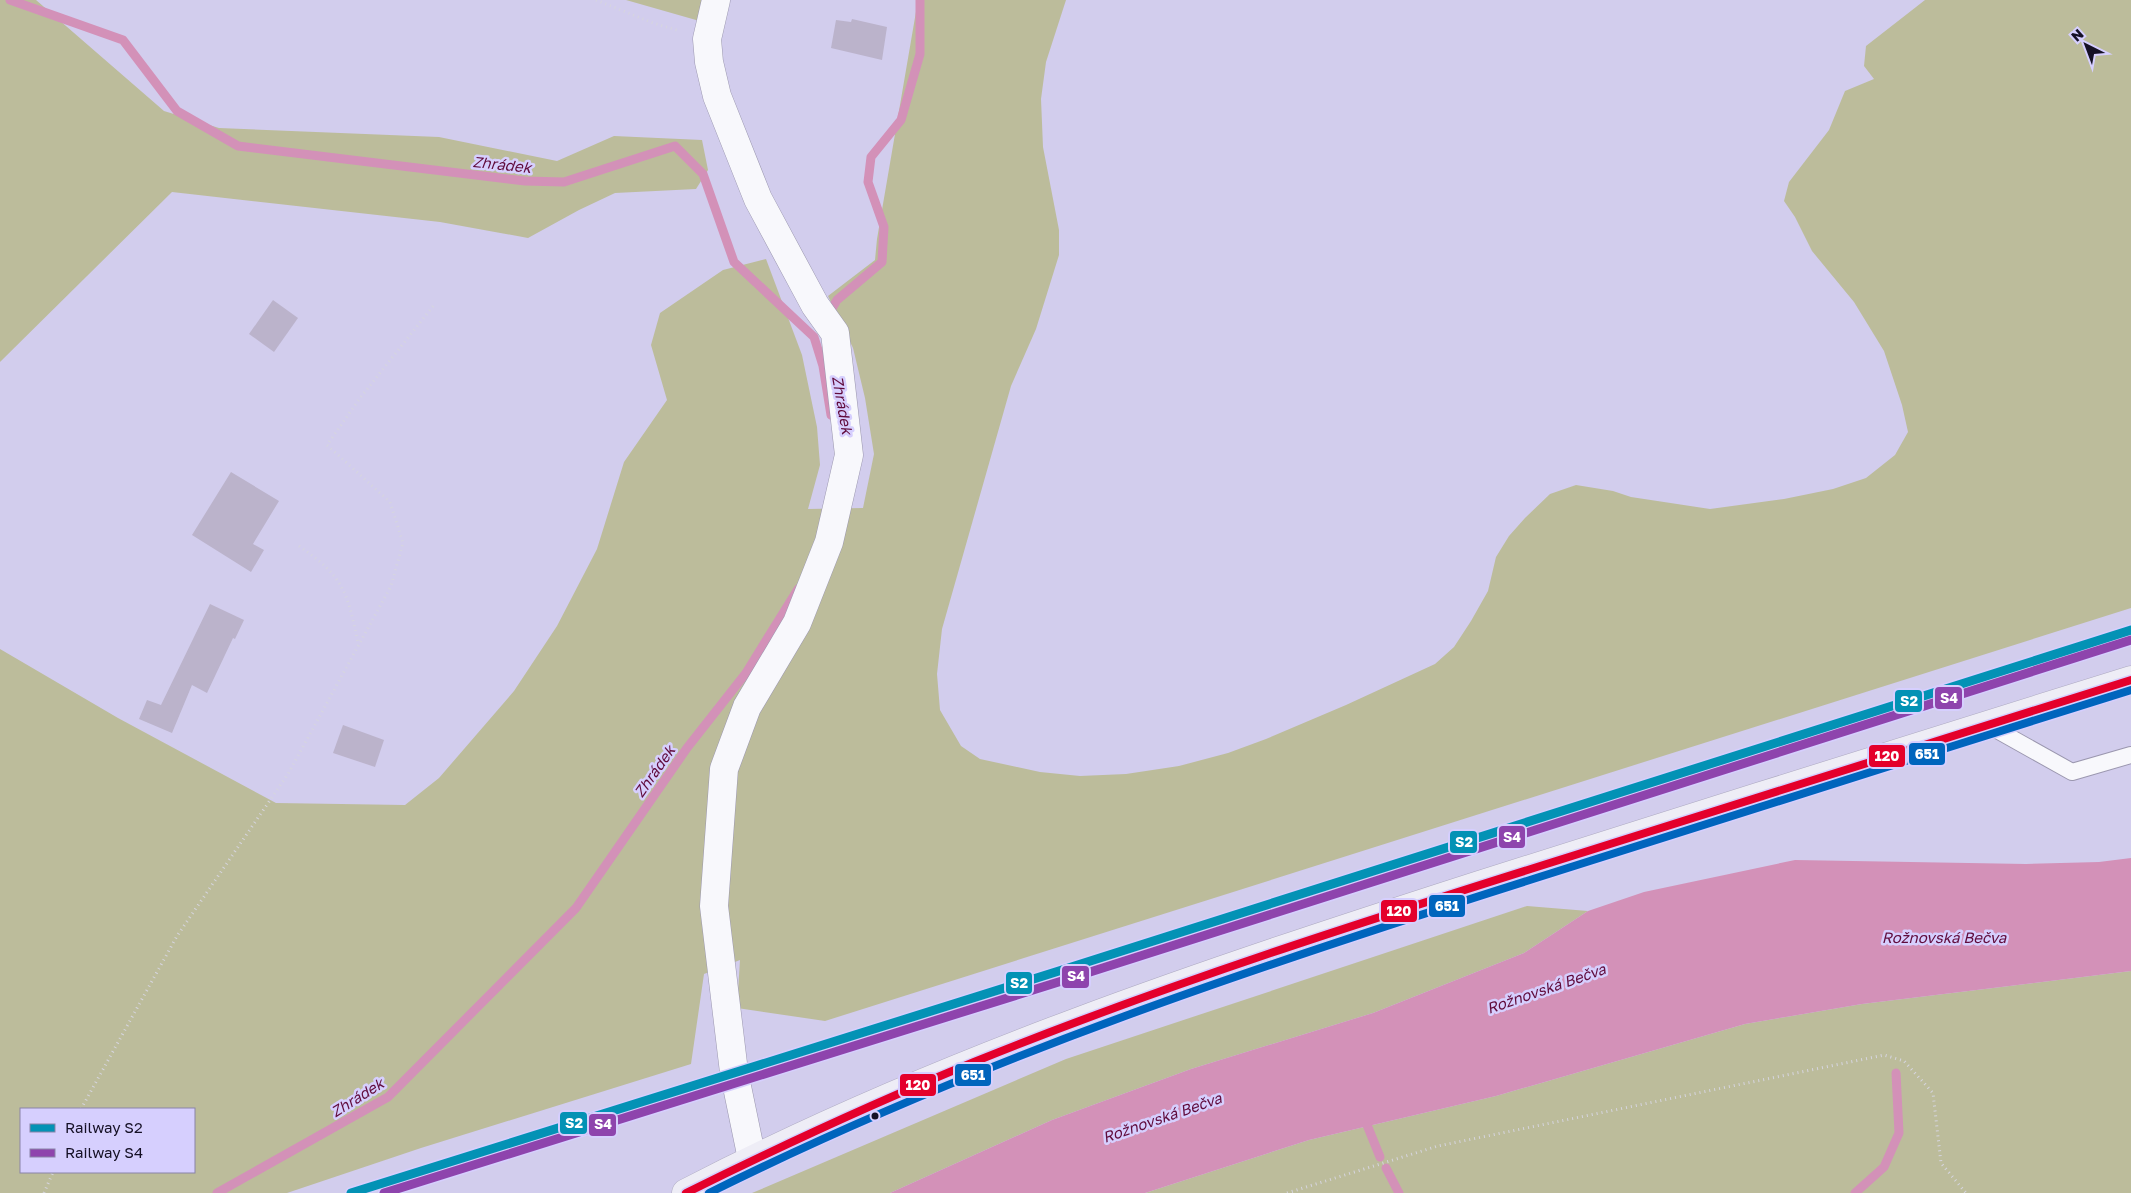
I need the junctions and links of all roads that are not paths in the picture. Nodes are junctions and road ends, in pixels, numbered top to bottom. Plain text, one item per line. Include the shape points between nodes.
1 (716, 0) edge
2 (2131, 680) edge
3 (1988, 724) junction
4 (2131, 755) edge
5 (752, 1158) junction
6 (686, 1193) edge

1 - 5 street via 707,39 717,96 754,189 814,305 835,333 849,455 829,542 797,622 748,708 724,769 714,906 733,1064
2 - 3 main road
3 - 4 lane via 2072,772
3 - 5 main road via 1128,1001 931,1079
5 - 6 main road

